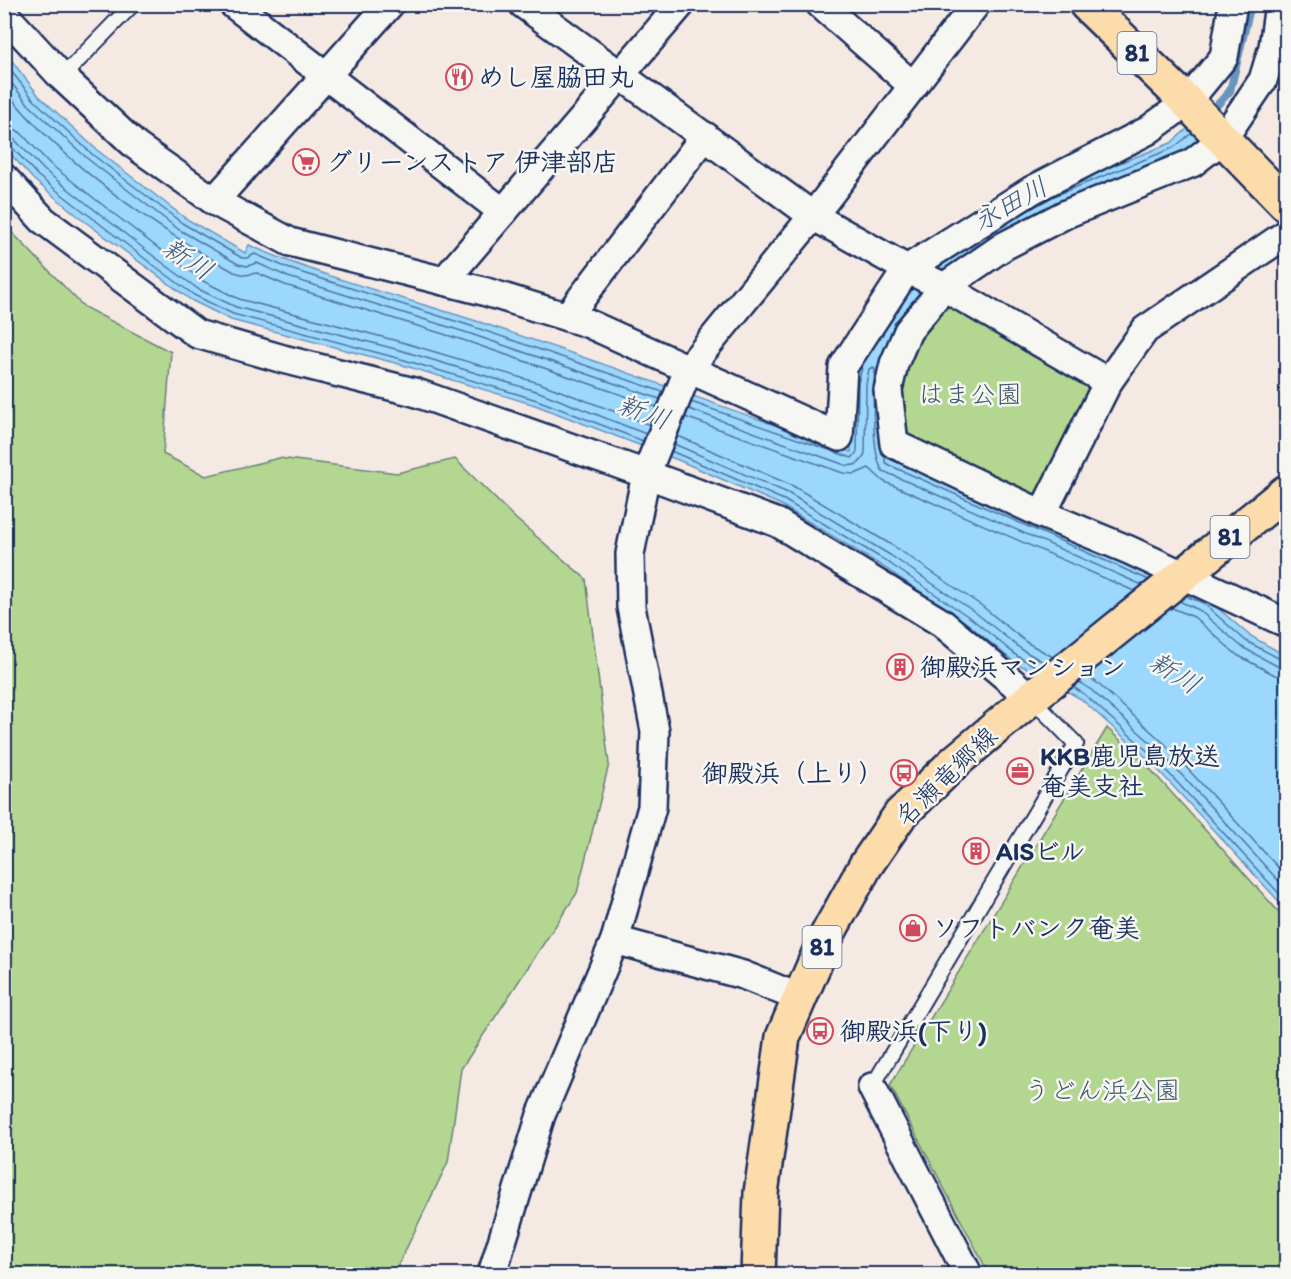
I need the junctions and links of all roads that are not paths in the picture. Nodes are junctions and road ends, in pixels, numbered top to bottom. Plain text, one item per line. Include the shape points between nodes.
1 (133, 4) edge
2 (233, 4) edge
3 (390, 4) edge
4 (523, 4) edge
5 (681, 4) edge
6 (820, 4) edge
7 (976, 4) edge
8 (1086, 4) edge
9 (1233, 4) edge
10 (1279, 4) edge
11 (4, 14) edge
12 (327, 75) junction
13 (621, 75) junction
14 (62, 77) junction
15 (913, 86) junction
16 (1187, 102) junction
17 (705, 135) junction
18 (1223, 139) junction
19 (4, 178) edge
20 (214, 201) junction
21 (1287, 204) edge
22 (503, 212) junction
23 (813, 216) junction
24 (1287, 234) edge
25 (907, 269) junction
26 (444, 281) junction
27 (944, 287) junction
28 (567, 317) junction
29 (689, 368) junction
30 (1108, 382) junction
31 (646, 474) junction
32 (1287, 492) edge
33 (1042, 514) junction
34 (1178, 579) junction
35 (1287, 623) edge
36 (1034, 695) junction
37 (615, 939) junction
38 (800, 998) junction
39 (872, 1087) joint
40 (492, 1275) edge
41 (758, 1275) edge
42 (968, 1275) edge

1 - 14 lane
2 - 12 street
3 - 12 street
4 - 13 street
5 - 13 street
6 - 15 street
7 - 15 street
8 - 16 main road, 81
9 - 16 street via 1224,57
10 - 18 street via 1263,80
11 - 14 street
12 - 20 street
12 - 22 street
13 - 17 street
13 - 22 street
14 - 20 street via 136,146
15 - 23 street
16 - 18 main road, 81
16 - 25 street via 1147,131 1032,190
17 - 23 street
17 - 28 street
18 - 21 main road, 81
18 - 27 street via 1192,163 1066,214 1005,246
19 - 31 street via 43,220 197,334 414,392
20 - 26 street via 290,242
22 - 26 street
23 - 25 street
23 - 29 street
24 - 30 street via 1145,330
25 - 27 street
25 - 29 street via 843,367 839,437
26 - 28 street
27 - 30 street
27 - 33 street via 908,331 894,364 888,390 894,444
28 - 29 street
29 - 31 street
30 - 33 street
31 - 36 street via 778,523 942,623
31 - 37 street via 630,554 632,607 655,730 652,807
32 - 34 main road, 名瀬竜郷線 / 81
33 - 34 street via 1129,550
34 - 35 street
34 - 36 main road, 名瀬竜郷線 / 81
36 - 38 main road, 名瀬竜郷線 / 81 via 900,815 866,865 826,937
36 - 39 lane via 1076,744
37 - 38 street via 743,975
37 - 40 street via 541,1115
38 - 41 main road, 名瀬竜郷線 / 81 via 783,1037 761,1193
39 - 42 street

